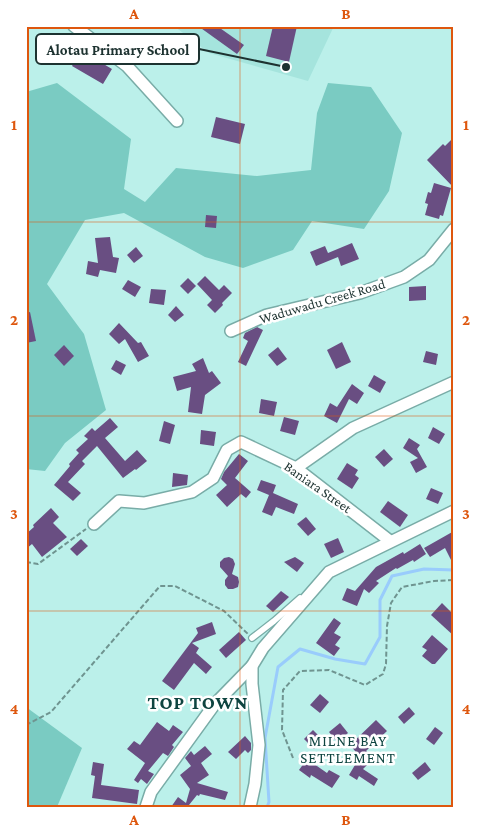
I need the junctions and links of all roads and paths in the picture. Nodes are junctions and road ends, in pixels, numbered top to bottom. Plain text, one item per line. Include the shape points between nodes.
1 (74, 26) edge
2 (177, 121) dead end
3 (454, 229) edge
4 (231, 330) dead end
5 (454, 382) edge
6 (296, 468) junction
7 (454, 511) edge
8 (94, 524) joint
9 (390, 541) junction
10 (26, 562) edge
11 (328, 572) junction
12 (454, 580) edge
13 (252, 638) joint
14 (252, 666) junction
15 (26, 725) edge
16 (293, 758) dead end
17 (146, 807) edge
18 (250, 807) edge

1 - 2 street via 127,66
3 - 4 street, Waduwadu Creek Road via 429,260 404,277 360,293 267,315
5 - 6 street via 353,428
6 - 8 street, Baniara Street via 241,442 227,450 213,478 192,492 144,503 119,501
6 - 9 street, Baniara Street
7 - 9 street
8 - 10 path via 38,564
9 - 11 street
11 - 13 lane
11 - 14 street via 263,648
12 - 16 path via 434,580 402,587 391,602 383,674 365,686 329,670 300,671 283,690 282,730
13 - 15 path via 224,611 175,586 160,586 51,712
14 - 17 street via 214,705 152,792
14 - 18 street via 259,745

